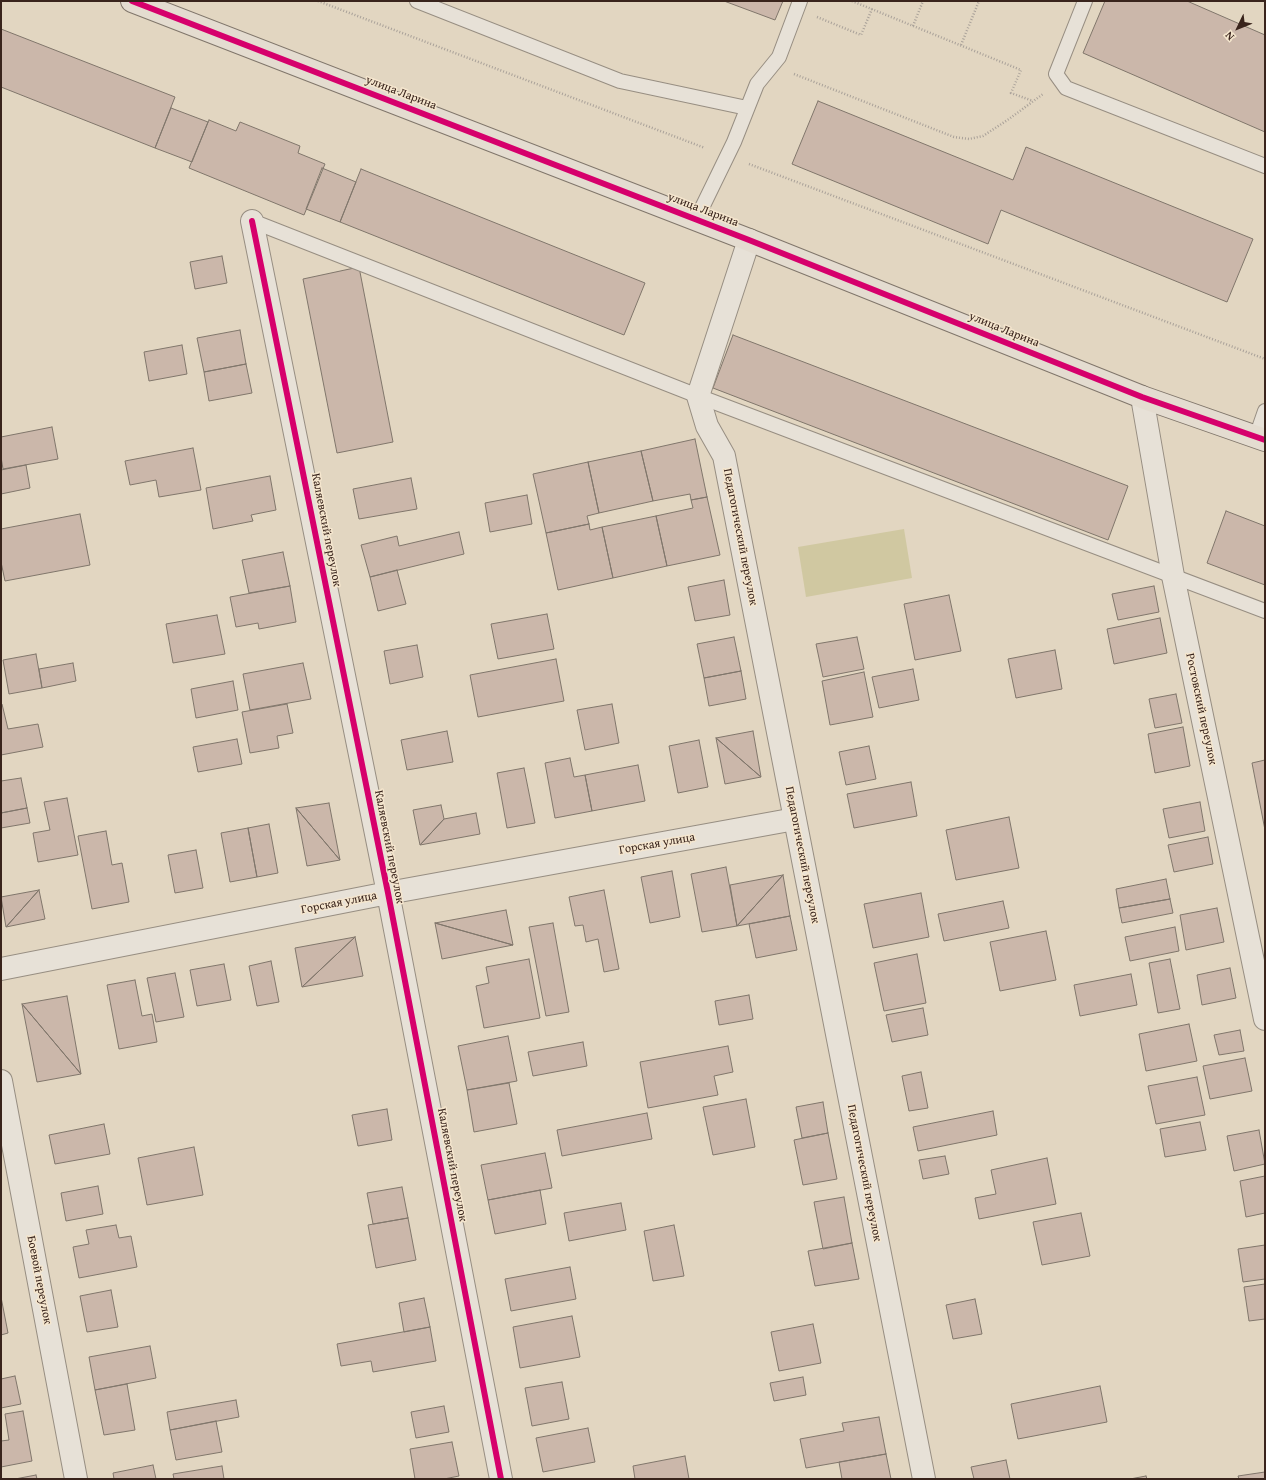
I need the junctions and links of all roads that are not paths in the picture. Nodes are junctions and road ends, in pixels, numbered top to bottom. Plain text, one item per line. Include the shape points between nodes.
1 (132, 1) edge
2 (417, 1) edge
3 (1085, 1) edge
4 (799, 5) edge
5 (747, 108) junction
6 (1265, 166) edge
7 (696, 220) junction
8 (252, 221) joint
9 (749, 240) junction
10 (698, 396) junction
11 (1142, 397) junction
12 (1265, 411) edge
13 (1260, 439) edge
14 (1173, 576) junction
15 (1265, 611) edge
16 (795, 819) junction
17 (388, 893) junction
18 (1, 969) edge
19 (1265, 1019) edge
20 (1, 1081) edge
21 (76, 1479) edge
22 (501, 1479) edge
23 (924, 1479) edge

1 - 7 main road, улица Ларина
2 - 5 lane via 620,81
3 - 6 lane via 1056,74 1066,88
4 - 5 lane via 779,57 757,84
5 - 7 lane
7 - 9 main road, улица Ларина
8 - 10 lane
8 - 17 street, Каляевский переулок
9 - 10 street
9 - 11 main road, улица Ларина
10 - 14 lane
10 - 16 street, Педагогический переулок via 707,426 724,456
11 - 13 main road, улица Ларина
11 - 14 street, Ростовский переулок
12 - 13 lane
14 - 15 lane
14 - 19 street, Ростовский переулок
16 - 17 street, Горская улица
16 - 23 street, Педагогический переулок
17 - 18 street, Горская улица
17 - 22 street, Каляевский переулок
20 - 21 street, Боевой переулок

